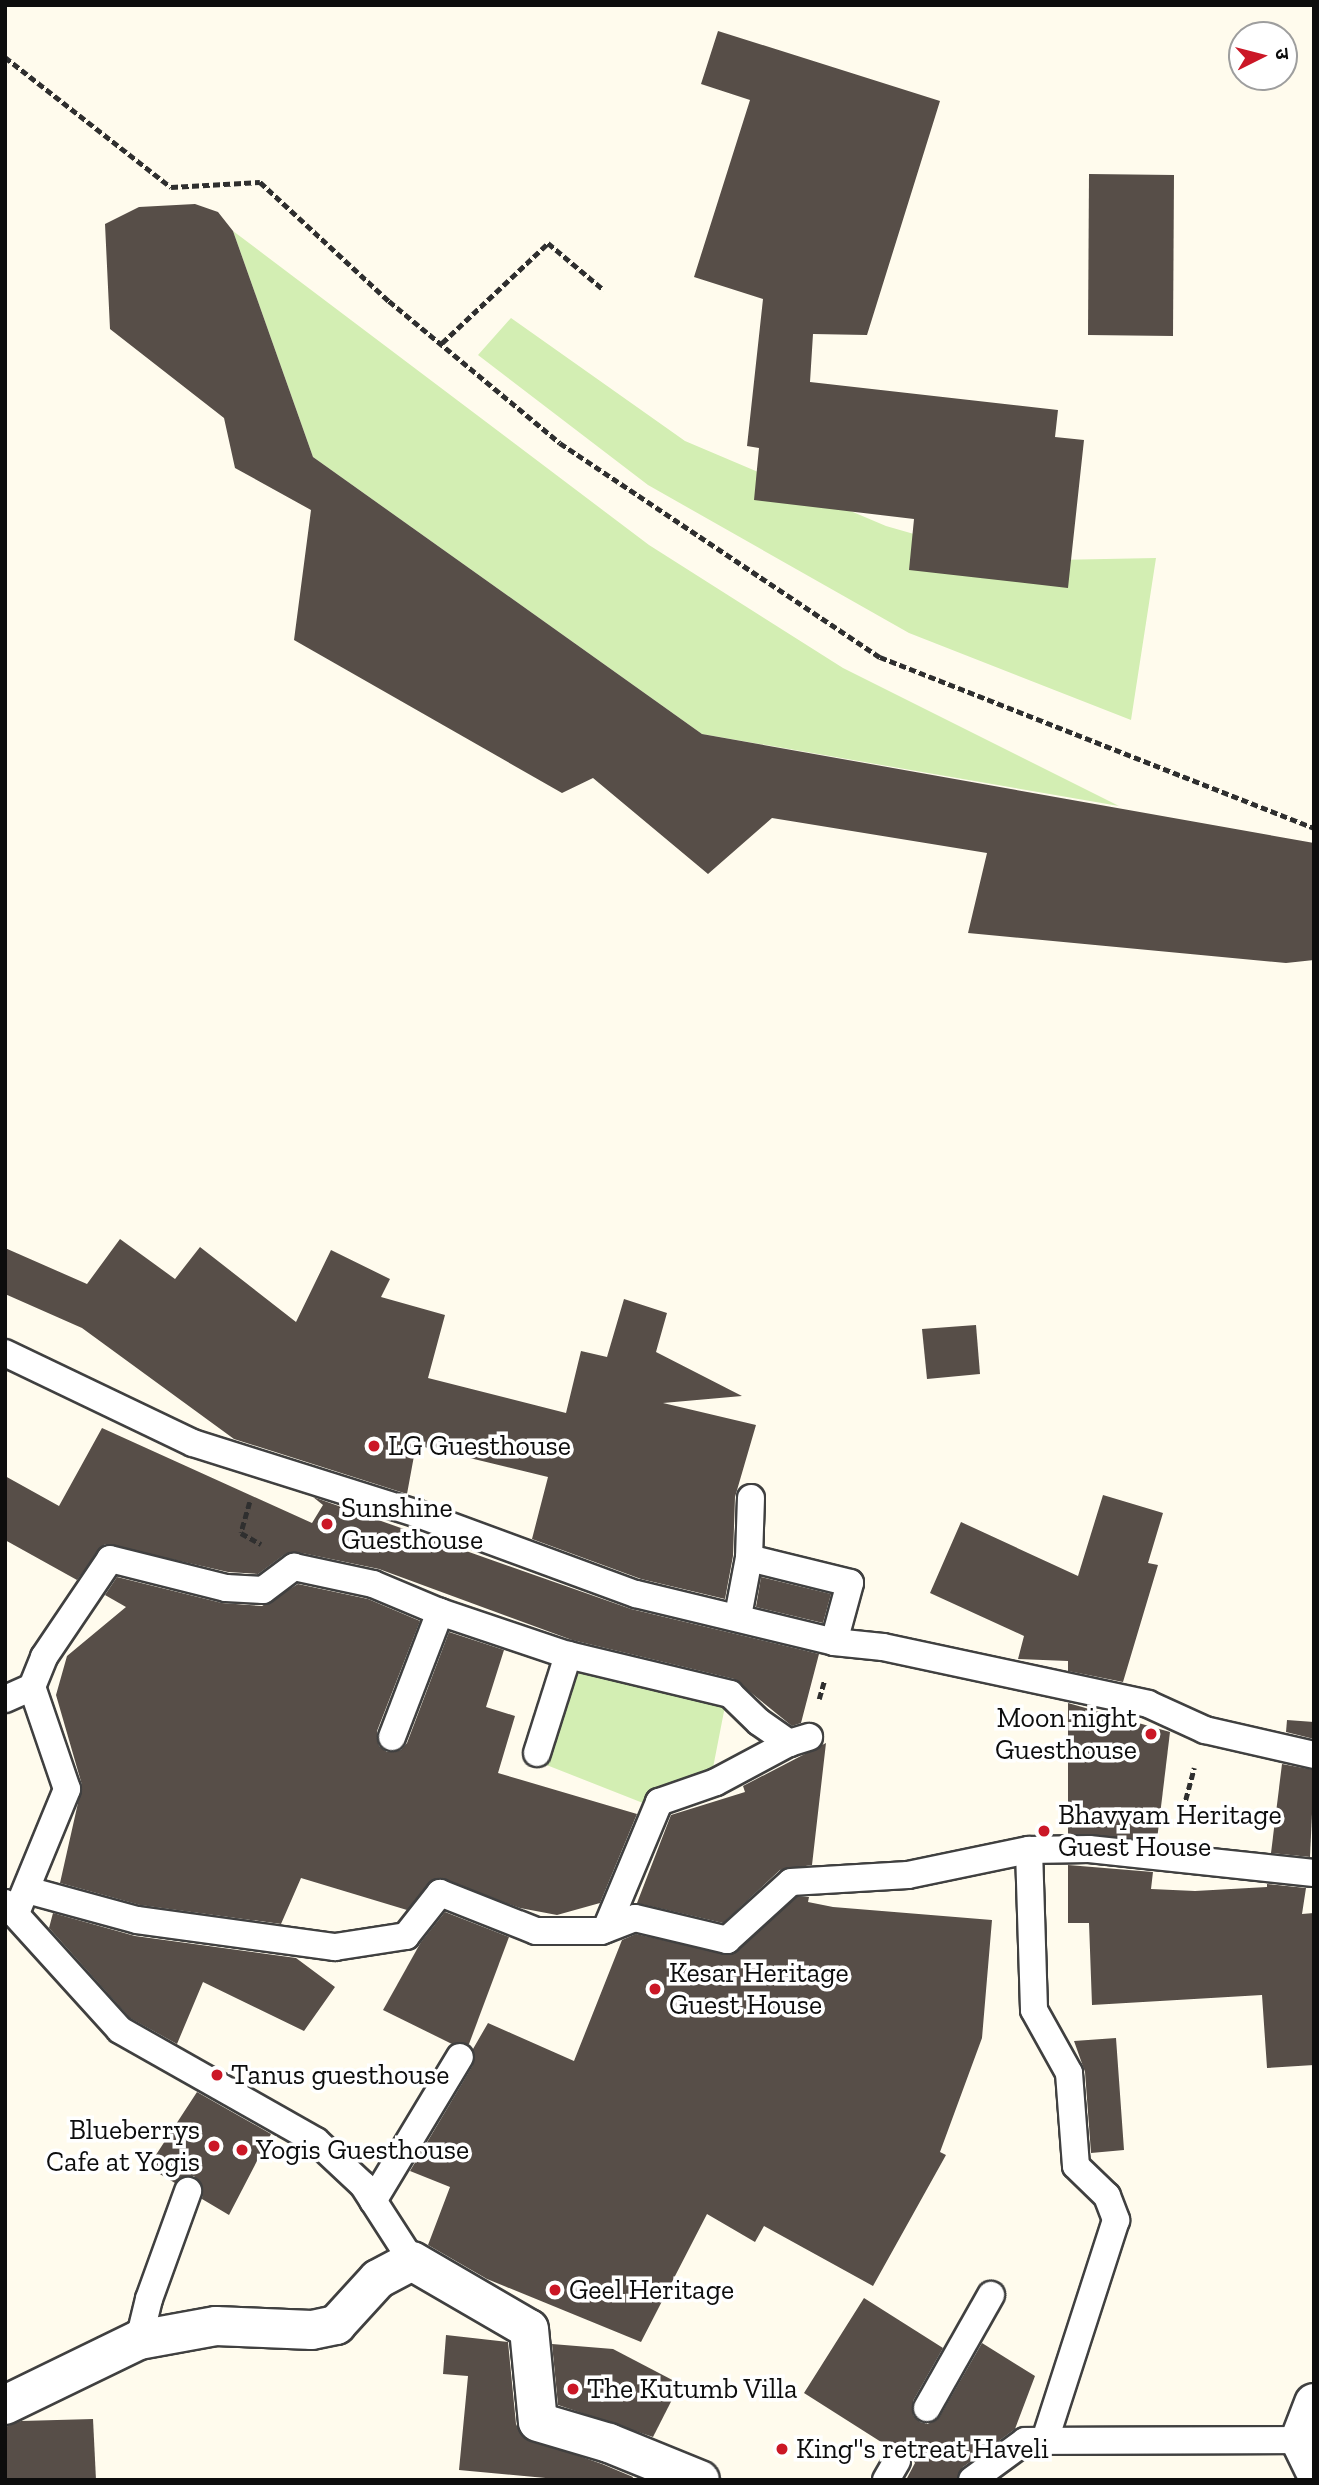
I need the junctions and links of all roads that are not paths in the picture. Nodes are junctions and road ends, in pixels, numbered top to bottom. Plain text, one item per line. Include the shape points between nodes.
1 (5, 1353) edge
2 (751, 1498) dead end
3 (749, 1558) junction
4 (440, 1612) junction
5 (738, 1616) junction
6 (834, 1642) junction
7 (568, 1655) junction
8 (32, 1687) junction
9 (5, 1699) edge
10 (392, 1737) dead end
11 (537, 1753) dead end
12 (1314, 1755) edge
13 (1029, 1850) junction
14 (1314, 1873) edge
15 (16, 1902) edge
16 (606, 1929) junction
17 (460, 2057) dead end
18 (188, 2191) dead end
19 (373, 2201) junction
20 (412, 2261) junction
21 (991, 2295) dead end
22 (139, 2340) junction
23 (1314, 2403) edge
24 (5, 2405) edge
25 (927, 2408) dead end
26 (1045, 2440) junction
27 (1307, 2454) edge
28 (700, 2480) edge
29 (972, 2480) edge

1 - 5 lane via 193,1443 418,1514 636,1594
2 - 3 lane
3 - 5 lane
3 - 6 lane via 849,1583
4 - 7 lane
4 - 8 lane via 373,1584 294,1567 263,1590 226,1588 110,1559 44,1657
4 - 10 lane
5 - 6 lane
6 - 12 lane via 883,1647 1147,1704 1205,1730
7 - 11 lane
7 - 16 lane via 730,1694 759,1722 799,1740 716,1782 659,1802
8 - 9 lane
8 - 15 lane via 67,1789
13 - 14 lane via 1058,1847 1170,1856
13 - 16 lane via 908,1875 791,1882 727,1940 635,1918
13 - 26 lane via 1034,2010 1069,2073 1076,2166 1107,2196 1116,2220
15 - 16 lane via 335,1947 406,1936 440,1893 536,1931
15 - 19 lane via 120,2029 316,2141 363,2185
17 - 19 lane
18 - 22 lane
19 - 20 lane
20 - 22 street via 378,2279 336,2325 313,2330 216,2326
20 - 28 street via 529,2329 538,2422 609,2443
21 - 25 lane
22 - 24 street
23 - 27 street
26 - 27 lane
26 - 29 lane via 1026,2441

